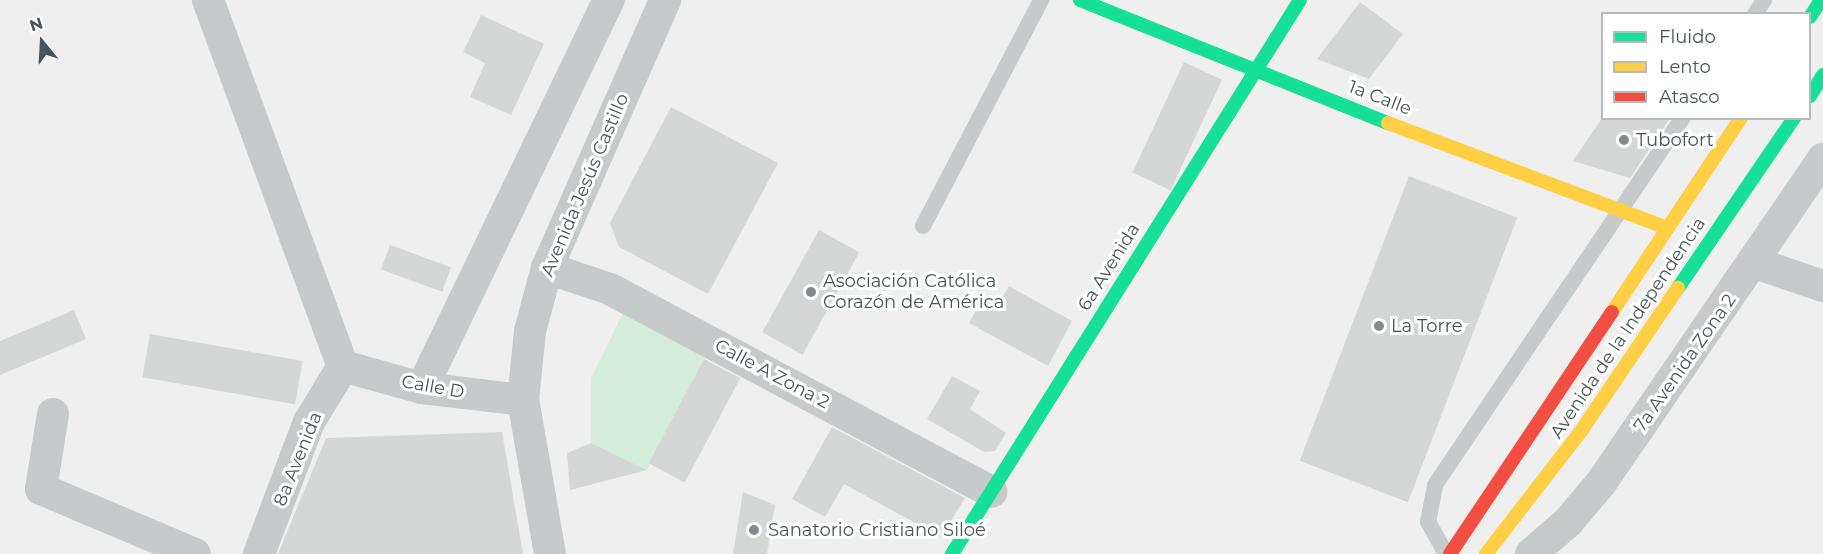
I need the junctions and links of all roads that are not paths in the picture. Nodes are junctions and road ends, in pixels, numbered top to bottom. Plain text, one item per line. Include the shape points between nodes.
1 (208, 0) edge
2 (609, 0) edge
3 (665, 0) edge
4 (1041, 0) edge
5 (1080, 0) edge
6 (1300, 0) edge
7 (1821, 0) edge
8 (1811, 14) edge
9 (1255, 70) junction
10 (1823, 75) edge
11 (1811, 93) edge
12 (1682, 120) edge
13 (1740, 120) edge
14 (1793, 120) edge
15 (1823, 159) edge
16 (1620, 211) junction
17 (923, 226) dead end
18 (1667, 228) junction
19 (1755, 264) junction
20 (547, 268) junction
21 (1823, 286) edge
22 (343, 366) junction
23 (422, 388) junction
24 (523, 400) junction
25 (53, 414) dead end
26 (991, 492) junction
27 (195, 554) edge
28 (259, 554) edge
29 (550, 554) edge
30 (952, 554) edge
31 (1448, 554) edge
32 (1486, 554) edge
33 (1530, 554) edge

1 - 22 street
2 - 23 street
3 - 20 street, Avenida Jesús Castillo
4 - 17 lane
5 - 9 street, 1a Calle
6 - 9 street, 6a Avenida
7 - 8 street
9 - 16 street, 1a Calle
9 - 26 street, 6a Avenida
10 - 11 street
12 - 16 lane
13 - 18 street, Avenida de la Independencia
14 - 32 street, Avenida de la Independencia via 1581,431
15 - 19 street, 7a Avenida Zona 2
16 - 18 street, 1a Calle
16 - 31 lane via 1435,484 1428,522
18 - 31 street, Avenida de la Independencia
19 - 21 street
19 - 33 street, 7a Avenida Zona 2 via 1601,483 1568,522
20 - 24 street, Avenida Jesús Castillo via 529,340
20 - 26 street, Calle A Zona 2 via 610,289
22 - 23 street, Calle D
22 - 28 street, 8a Avenida via 309,422
23 - 24 street, Calle D
24 - 29 street, Avenida Jesús Castillo
25 - 27 street via 41,489
26 - 30 street, 6a Avenida

